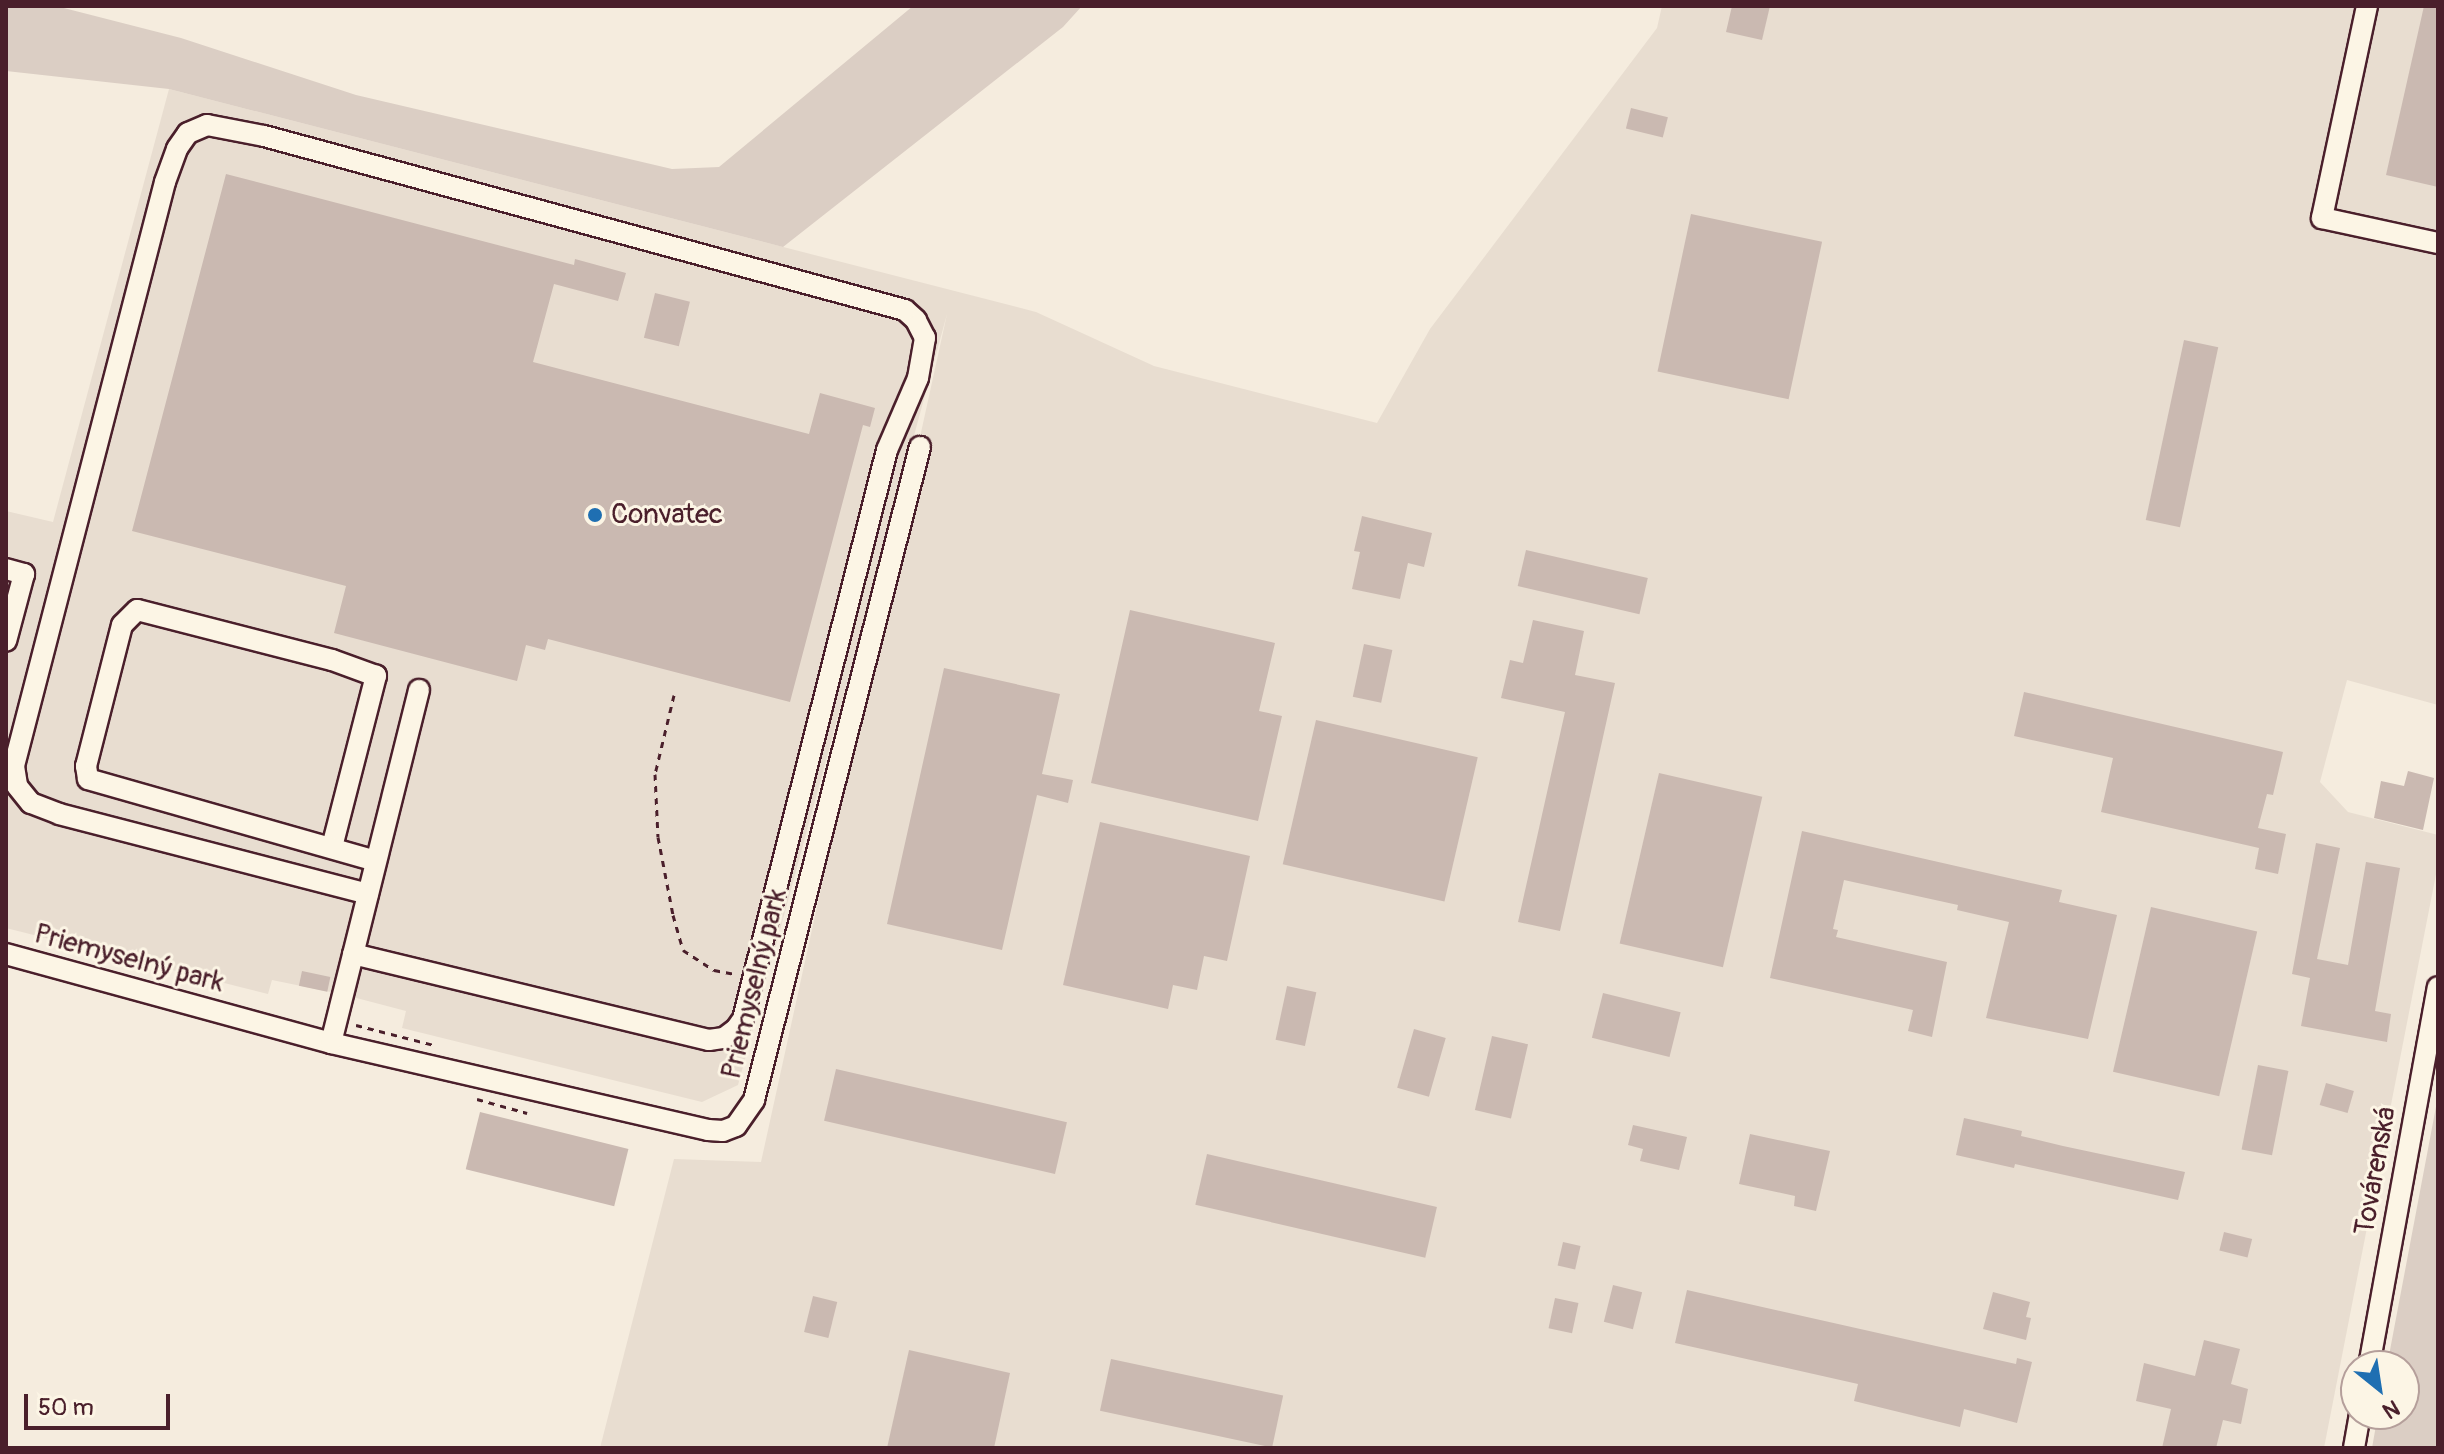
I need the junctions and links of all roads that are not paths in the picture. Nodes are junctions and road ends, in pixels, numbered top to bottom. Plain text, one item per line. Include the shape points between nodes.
1 (2367, 6) edge
2 (2438, 243) edge
3 (920, 447) dead end
4 (6, 569) edge
5 (6, 641) edge
6 (419, 690) dead end
7 (332, 847) junction
8 (376, 861) junction
9 (368, 894) junction
10 (6, 954) edge
11 (353, 954) junction
12 (2438, 987) edge
13 (331, 1043) junction
14 (2372, 1350) edge

1 - 2 street via 2322,218
3 - 13 street, Priemyselný park via 746,1116 723,1131 708,1130
4 - 5 street via 24,574
6 - 8 street
7 - 7 street via 88,779 86,766 122,625 137,610 376,676
7 - 8 street
8 - 9 street
9 - 11 street
9 - 11 street, Priemyselný park via 59,814 31,803 17,786 14,766 165,182 188,133 207,125 264,136 905,310 916,320 925,338 918,378 887,450 743,1019 736,1029 709,1040
10 - 13 street, Priemyselný park
11 - 13 street
12 - 14 street, Továrenská

